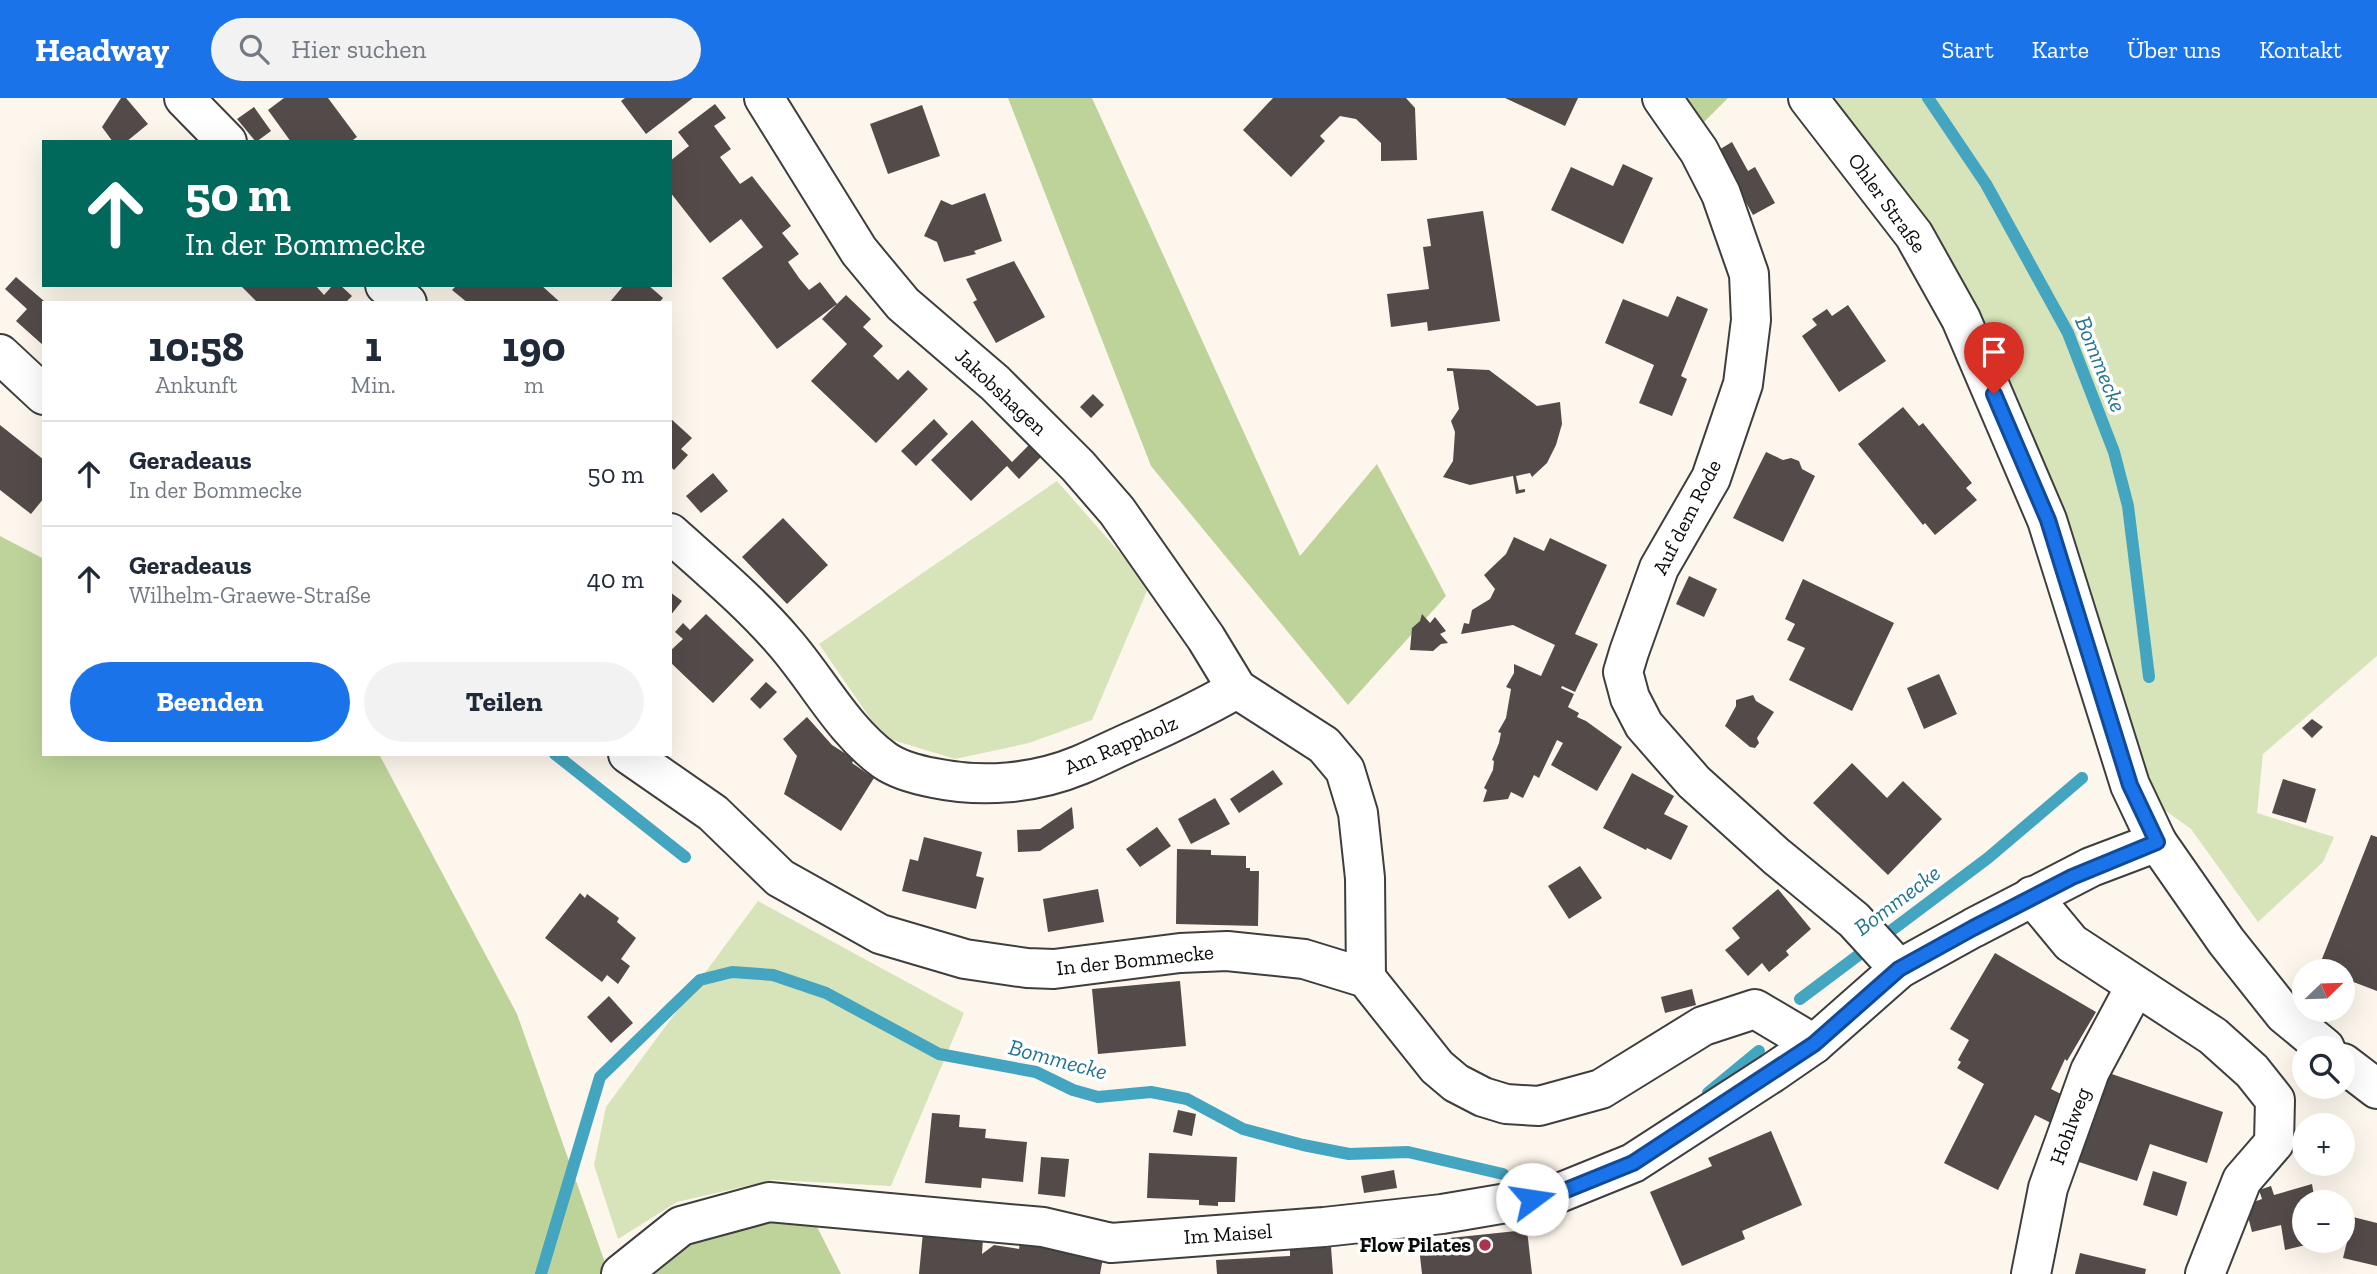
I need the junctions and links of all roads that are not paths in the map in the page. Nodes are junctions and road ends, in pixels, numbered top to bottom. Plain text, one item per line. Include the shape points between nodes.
1 (184, 98) edge
2 (764, 98) edge
3 (1662, 98) edge
4 (1808, 98) edge
5 (225, 140) edge
6 (387, 287) edge
7 (405, 301) edge
8 (0, 354) edge
9 (42, 393) edge
10 (672, 535) edge
11 (1237, 689) junction
12 (631, 756) edge
13 (2157, 842) junction
14 (2032, 896) junction
15 (1893, 962) junction
16 (1366, 978) junction
17 (2135, 987) junction
18 (2311, 1036) edge
19 (1812, 1042) junction
20 (2355, 1072) edge
21 (2377, 1089) edge
22 (621, 1274) edge
23 (2031, 1274) edge
24 (2204, 1274) edge

1 - 5 street
2 - 11 street, Jakobshagen via 859,251 903,304 995,383 1079,466 1117,511
3 - 15 street, Auf dem Rode via 1699,151 1721,194 1749,274 1751,320 1743,384 1712,478 1659,568 1623,672 1644,725 1694,782 1854,920
4 - 13 street, Ohler Straße via 1914,235 1961,318 2048,520 2130,785
6 - 7 street
8 - 9 street
10 - 11 street, Am Rappholz via 785,641 869,747 894,766 925,776 989,784 1065,770 1184,719
11 - 16 street via 1324,745 1345,770 1358,813 1365,878
12 - 16 street, In der Bommecke via 713,813 780,878 892,938 965,959 1027,968 1227,951 1304,958
13 - 14 street
13 - 18 street, Ohler Straße via 2284,1014
14 - 15 street
14 - 17 street via 2071,943
15 - 19 street
16 - 19 street via 1455,1083 1483,1097 1523,1107 1601,1089 1703,1026 1755,1009
17 - 23 street, Hohlweg via 2085,1083 2048,1188
17 - 24 street via 2213,1036 2252,1071 2275,1100 2274,1143 2242,1180
19 - 22 street, Im Maisel via 1633,1163 1554,1195 1324,1227 1111,1243 1043,1227 769,1202 681,1226
20 - 21 street

